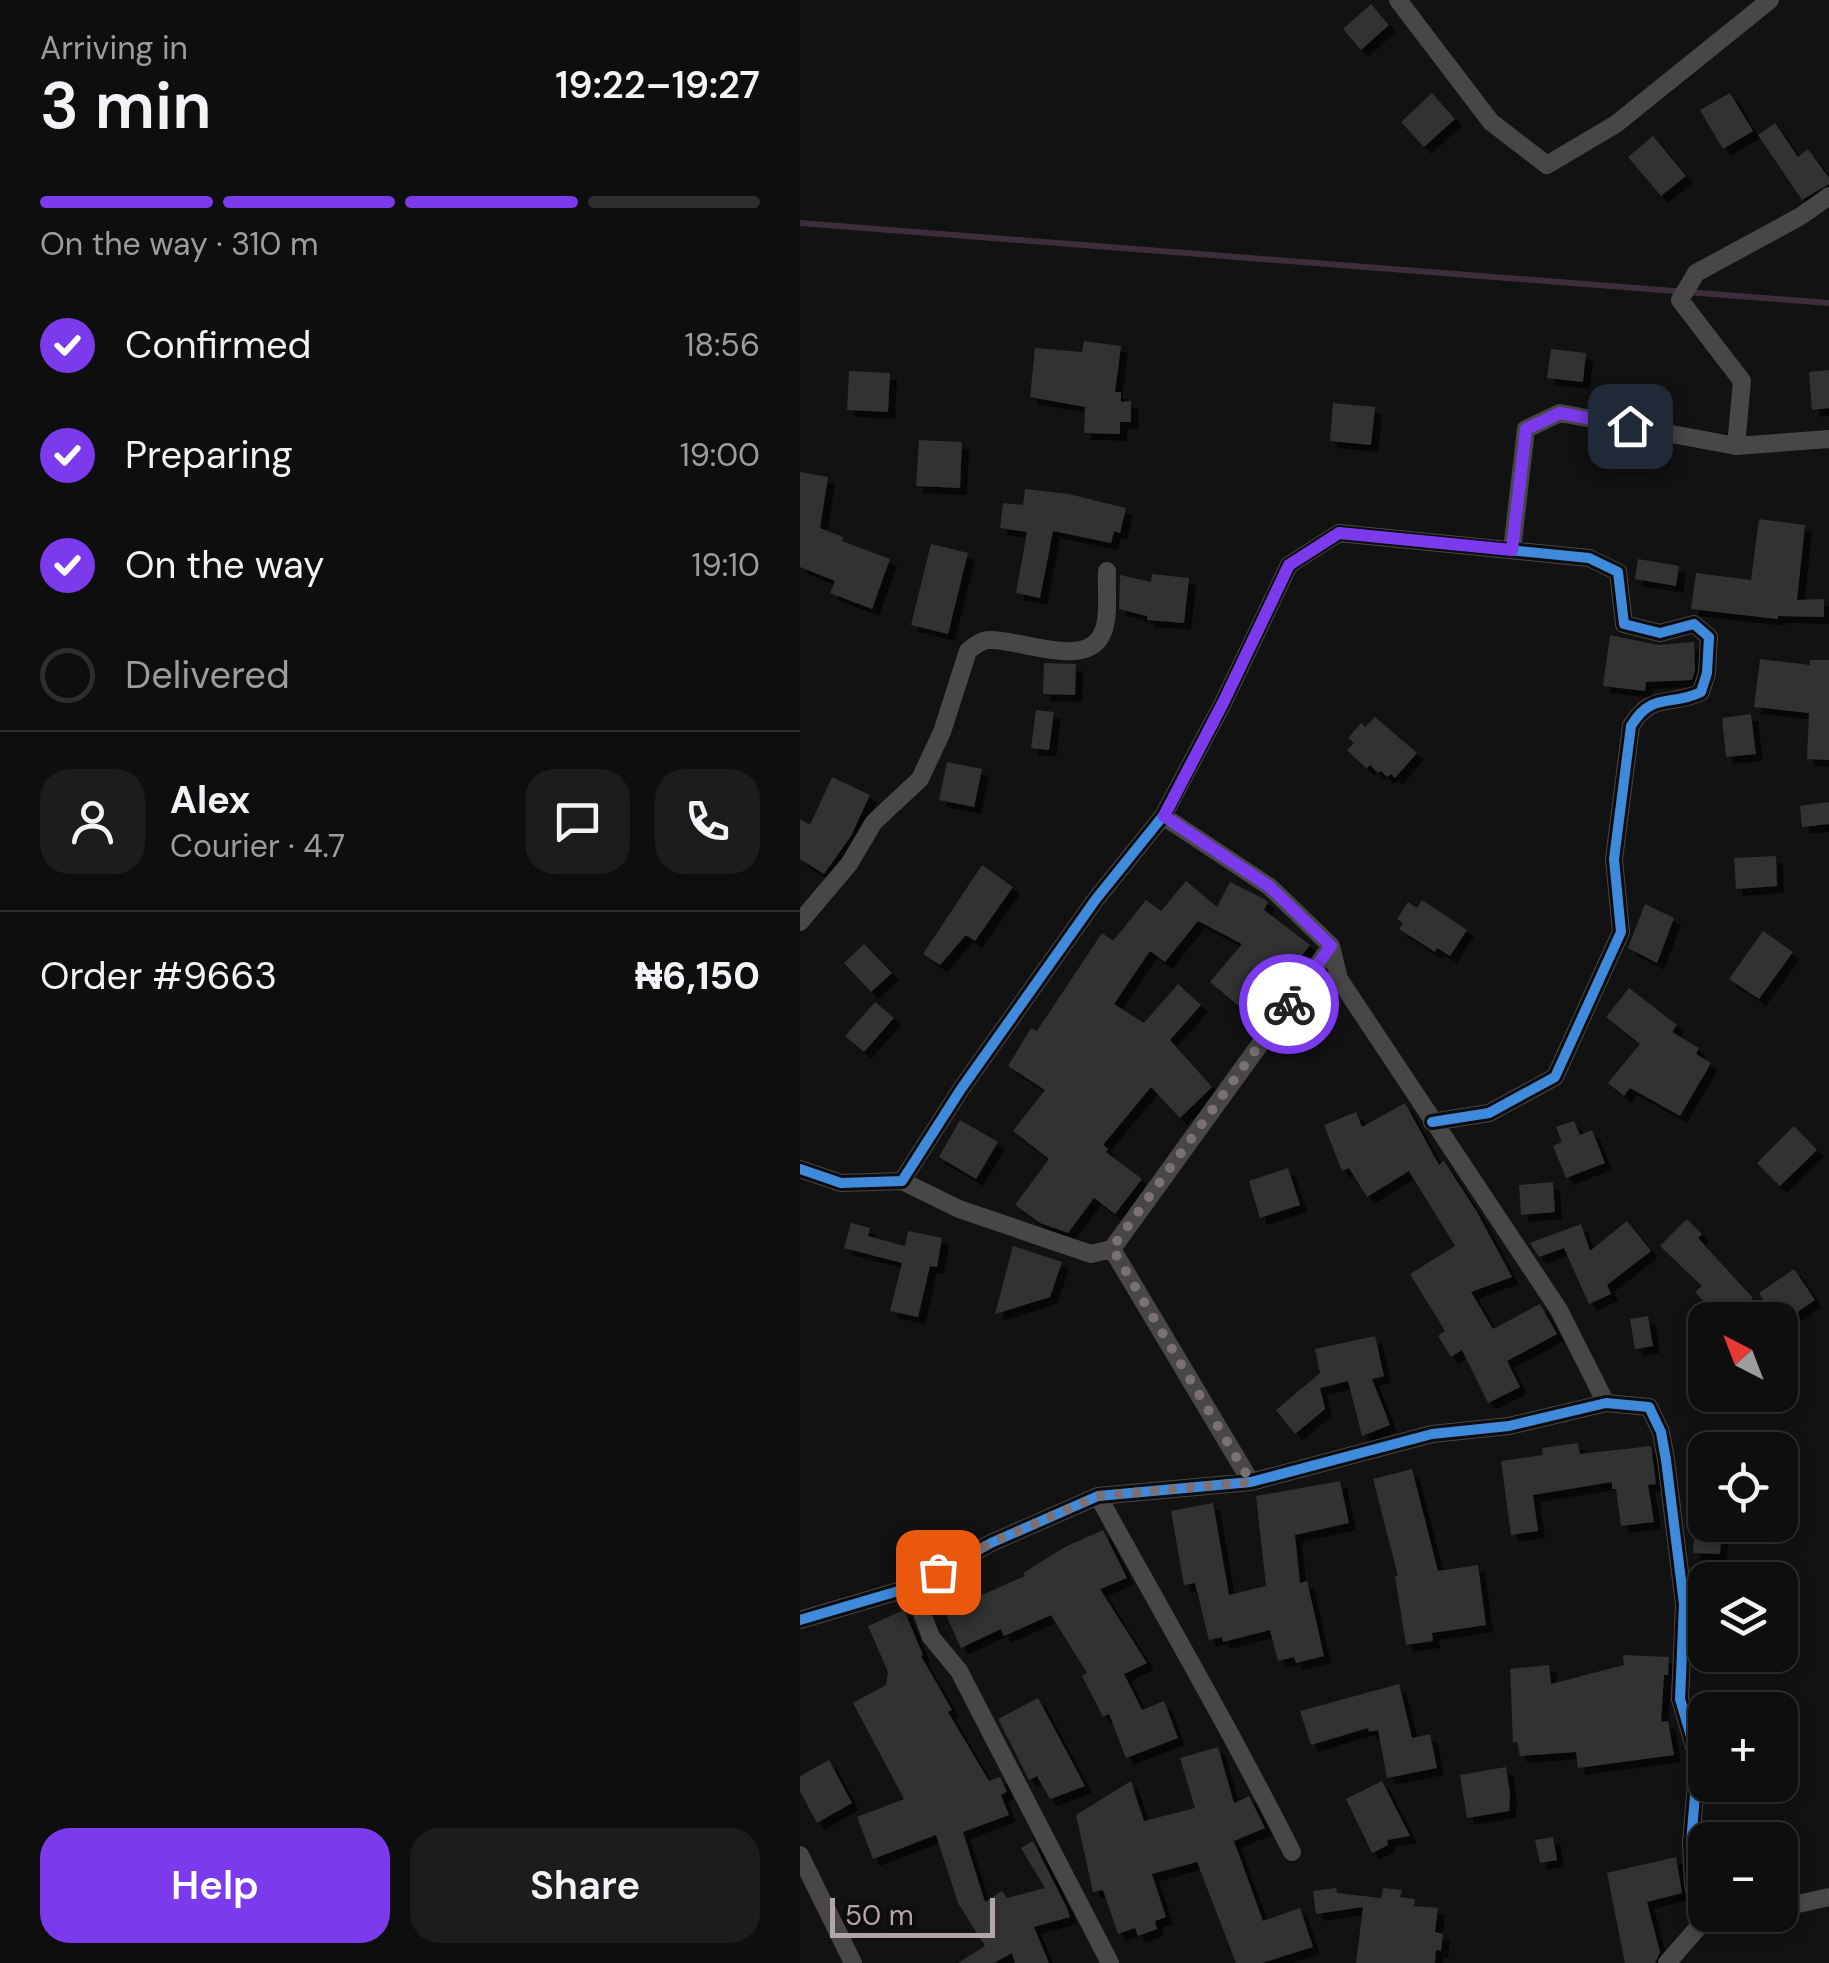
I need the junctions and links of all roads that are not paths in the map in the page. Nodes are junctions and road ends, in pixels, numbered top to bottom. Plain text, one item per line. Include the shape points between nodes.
1 (1398, 0) edge
2 (1770, 0) edge
3 (1829, 196) edge
4 (1829, 439) edge
5 (1736, 446) junction
6 (1512, 550) junction
7 (1107, 571) dead end
8 (1164, 816) junction
9 (800, 922) edge
10 (1331, 946) junction
11 (1432, 1122) junction
12 (800, 1170) edge
13 (902, 1181) junction
14 (1112, 1248) junction
15 (1606, 1404) junction
16 (1251, 1482) junction
17 (1098, 1496) junction
18 (912, 1587) junction
19 (800, 1620) edge
20 (1693, 1822) edge
21 (1292, 1852) dead end
22 (800, 1855) edge
23 (1829, 1897) edge
24 (1798, 1904) edge
25 (1692, 1932) edge
26 (854, 1963) edge
27 (1110, 1963) edge
28 (1668, 1963) edge

1 - 2 street via 1491,122 1546,164 1616,124
3 - 5 street via 1696,273 1680,300 1742,380
4 - 5 street
5 - 6 street via 1560,413 1526,429
6 - 8 street via 1339,533 1289,565
6 - 11 street via 1589,558 1618,572 1624,624 1660,633 1694,624 1709,638 1706,673 1701,692 1654,702 1631,726 1614,859 1621,932 1555,1077 1488,1113
7 - 9 street via 1103,633 1094,645 1046,650 989,640 968,651 920,779 874,822
8 - 10 street via 1270,887
8 - 13 street via 1096,899
10 - 11 street via 1338,980
10 - 14 street
11 - 15 street via 1559,1310
12 - 13 street via 841,1184
13 - 14 street via 959,1209 1091,1254
14 - 16 street
15 - 16 street via 1509,1426 1432,1434
15 - 20 street via 1649,1406 1660,1432 1684,1604 1680,1700 1698,1760
16 - 17 street
17 - 18 street
17 - 21 street
18 - 19 street
18 - 27 street via 928,1631 960,1671
22 - 26 street
23 - 24 street
25 - 28 street

